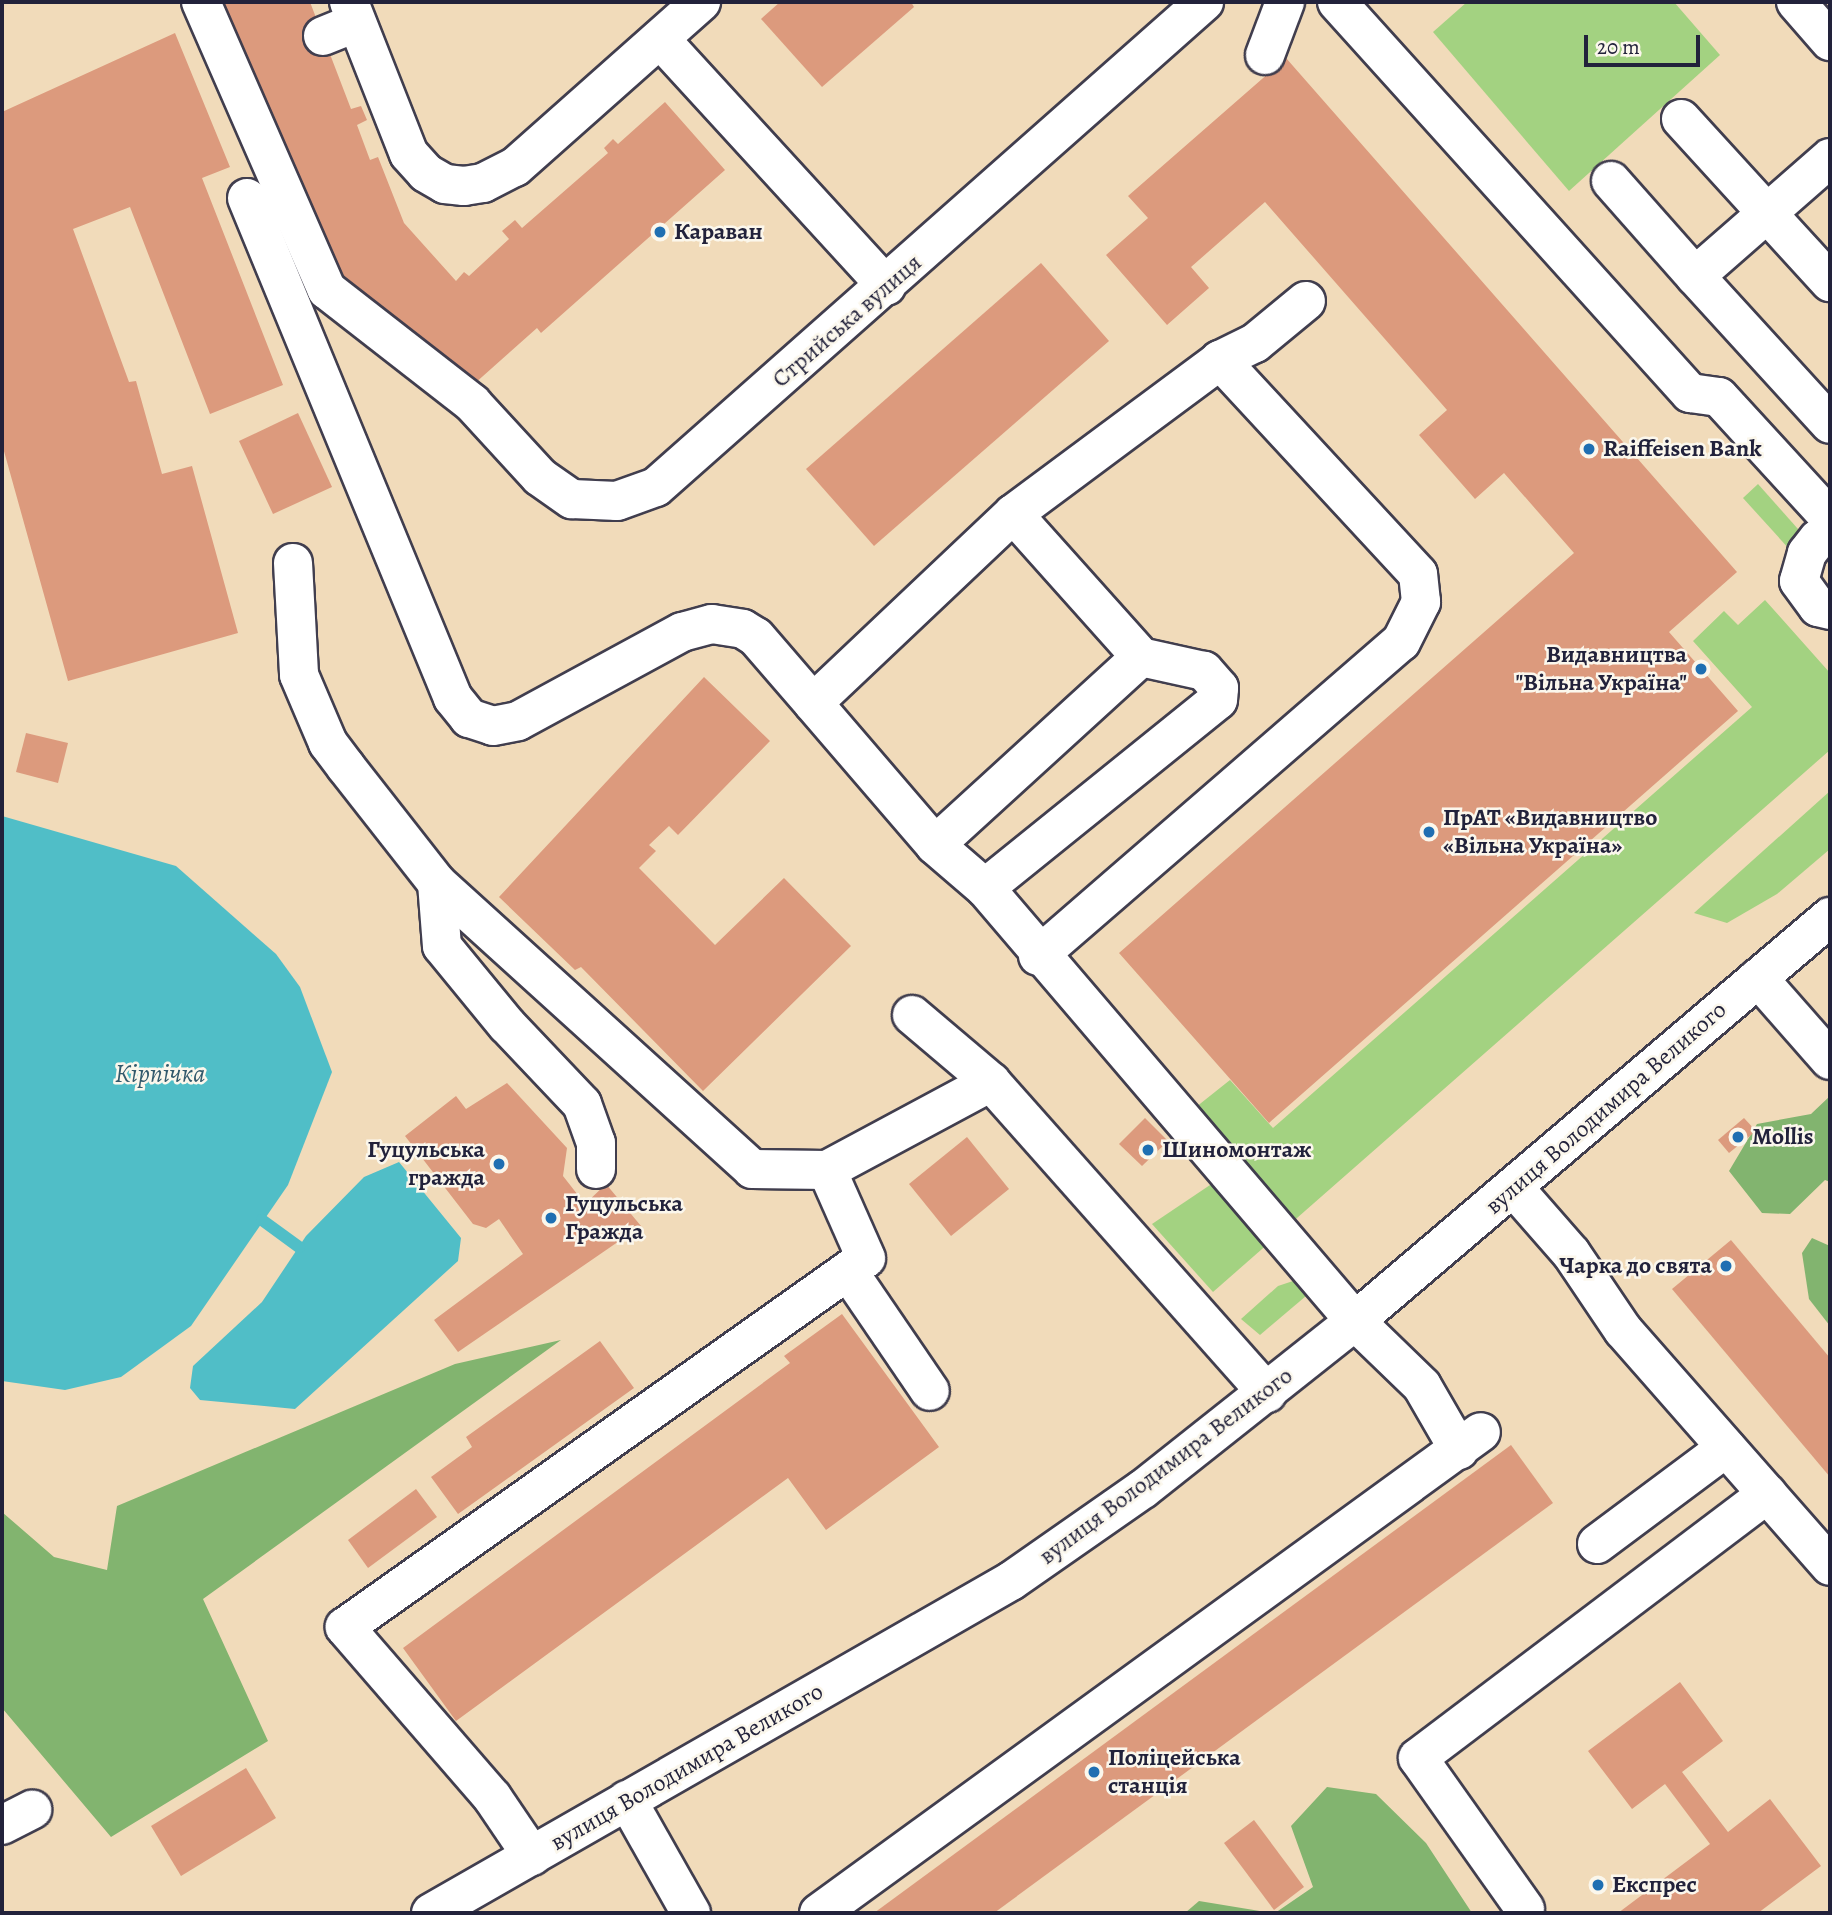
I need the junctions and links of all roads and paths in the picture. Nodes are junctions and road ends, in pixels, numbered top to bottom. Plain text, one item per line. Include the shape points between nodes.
1 (201, 2) edge
2 (701, 2) edge
3 (1204, 2) edge
4 (1285, 2) edge
5 (1337, 2) edge
6 (1796, 2) edge
7 (343, 20) edge
8 (660, 39) junction
9 (1830, 41) edge
10 (1265, 55) dead end
11 (1681, 119) dead end
12 (1830, 158) edge
13 (1611, 181) dead end
14 (247, 198) dead end
15 (1766, 213) junction
16 (1695, 276) junction
17 (1830, 282) edge
18 (886, 286) junction
19 (1306, 301) dead end
20 (1220, 360) junction
21 (1830, 424) edge
22 (1013, 514) junction
23 (1830, 518) edge
24 (1830, 533) edge
25 (293, 563) dead end
26 (1830, 610) edge
27 (1141, 657) junction
28 (813, 703) junction
29 (936, 845) junction
30 (436, 883) junction
31 (985, 888) junction
32 (1830, 917) edge
33 (1038, 956) junction
34 (1758, 978) junction
35 (912, 1015) dead end
36 (1830, 1060) edge
37 (991, 1082) junction
38 (596, 1169) dead end
39 (827, 1170) junction
40 (1514, 1188) junction
41 (848, 1271) junction
42 (1355, 1321) junction
43 (930, 1391) dead end
44 (1267, 1393) junction
45 (1726, 1448) junction
46 (1767, 1494) junction
47 (1597, 1544) dead end
48 (1830, 1566) edge
49 (627, 1800) junction
50 (532, 1856) junction
51 (1525, 1909) dead end
52 (431, 1913) edge
53 (691, 1913) edge
54 (819, 1913) edge

1 - 18 main road, Стрийська вулиця via 327,290 472,403 540,477 572,499 617,501 656,487
2 - 8 main road
3 - 18 main road, Стрийська вулиця
4 - 10 main road
5 - 23 main road via 1690,393 1719,397
6 - 9 main road
7 - 8 main road via 409,154 426,173 445,184 464,186 492,180 515,167
8 - 18 main road
11 - 15 main road
12 - 15 main road
13 - 16 main road
14 - 28 main road via 453,698 469,718 493,726 518,721 682,632 712,624 743,629 756,637
15 - 16 main road
15 - 17 main road
16 - 21 main road
19 - 20 main road via 1255,343
20 - 22 main road
20 - 33 main road via 1418,573 1421,603 1401,642
22 - 27 main road
22 - 28 main road
24 - 26 main road via 1807,553 1800,581 1818,607
25 - 30 main road via 299,675 328,743
27 - 29 main road
27 - 31 main road via 1204,671 1219,688 1218,699
28 - 29 main road
29 - 31 main road
30 - 38 main road via 442,946 506,1025 582,1104 596,1143
30 - 39 main road via 752,1169
31 - 33 main road
32 - 34 main road, вулиця Володимира Великого
33 - 42 main road
34 - 36 main road
34 - 40 main road, вулиця Володимира Великого
35 - 37 main road
37 - 39 main road
37 - 44 main road via 1065,1178
39 - 41 main road via 866,1258
40 - 42 main road, вулиця Володимира Великого
40 - 45 main road via 1571,1253 1623,1330
41 - 43 main road
41 - 50 main road via 345,1628 492,1797
42 - 44 main road, вулиця Володимира Великого
42 - 54 main road via 1470,1441
44 - 49 main road, вулиця Володимира Великого via 1143,1489 1011,1581
45 - 46 main road
45 - 47 main road
46 - 48 main road
46 - 51 main road via 1418,1758
49 - 50 main road, вулиця Володимира Великого
49 - 53 main road
50 - 52 main road, вулиця Володимира Великого

